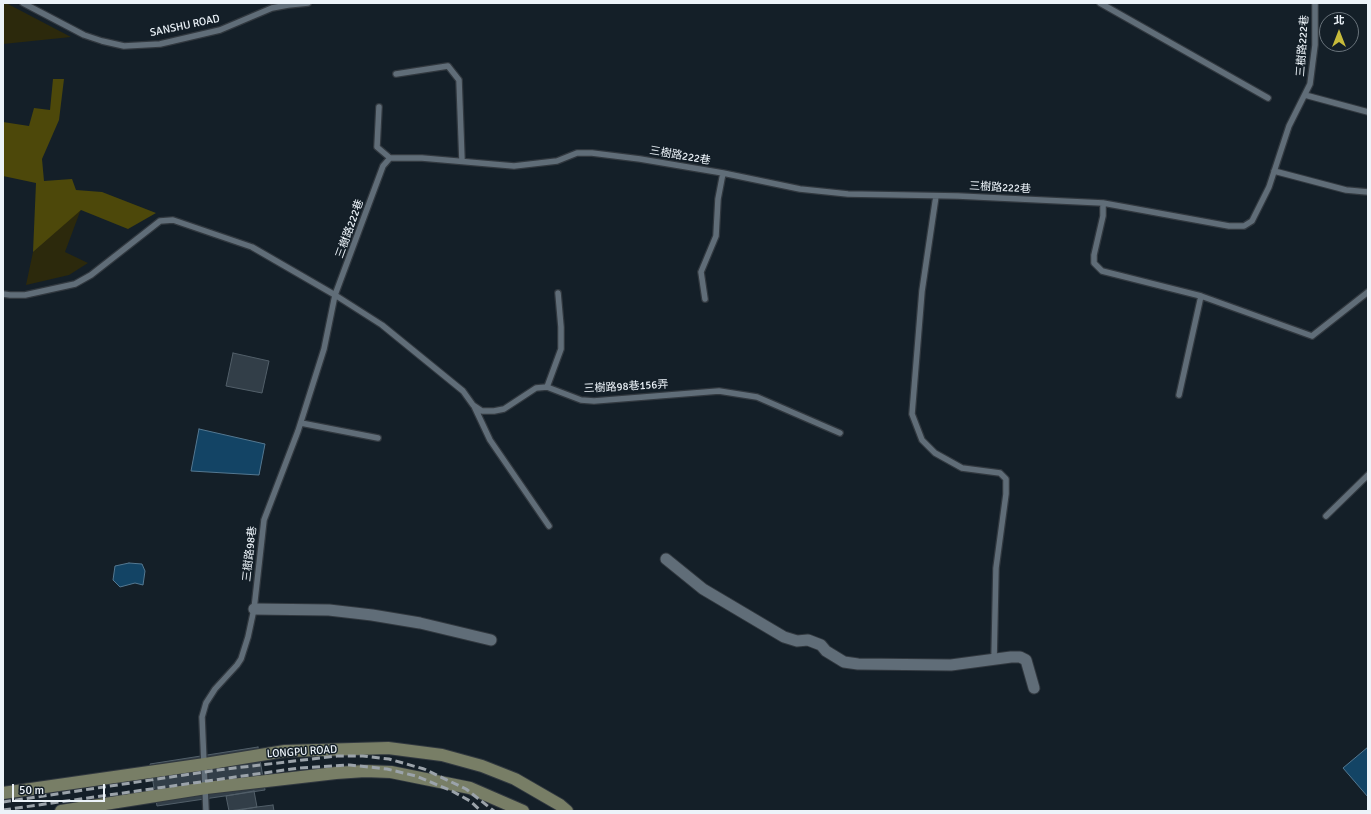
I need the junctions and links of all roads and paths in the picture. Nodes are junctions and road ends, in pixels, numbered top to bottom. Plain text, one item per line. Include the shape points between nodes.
1 (22, 3) edge
2 (308, 3) edge
3 (1100, 3) edge
4 (1315, 3) edge
5 (396, 74) dead end
6 (1305, 95) junction
7 (1268, 98) dead end
8 (379, 107) dead end
9 (1368, 112) edge
10 (390, 158) junction
11 (462, 162) junction
12 (1274, 171) junction
13 (723, 174) junction
14 (1368, 192) edge
15 (936, 196) junction
16 (1103, 203) junction
17 (1368, 292) edge
18 (558, 293) dead end
19 (3, 294) edge
20 (335, 295) junction
21 (1201, 296) junction
22 (705, 299) dead end
23 (547, 387) junction
24 (1178, 395) dead end
25 (473, 405) junction
26 (301, 423) junction
27 (840, 433) dead end
28 (378, 438) dead end
29 (1368, 475) edge
30 (1326, 516) dead end
31 (549, 526) dead end
32 (666, 559) dead end
33 (254, 608) junction
34 (490, 640) dead end
35 (994, 660) junction
36 (1034, 688) dead end
37 (205, 764) junction
38 (206, 788) junction
39 (3, 793) edge
40 (61, 811) edge
41 (206, 811) edge
42 (522, 811) edge
43 (567, 811) edge

1 - 2 lane, SANSHU ROAD via 84,35 124,46 160,44 220,30 272,8
3 - 7 lane
4 - 6 lane, 三樹路222巷 via 1315,44 1310,84
5 - 11 lane via 448,66 459,80
6 - 9 lane
6 - 12 lane, 三樹路222巷 via 1289,126
8 - 10 lane via 377,147
10 - 11 lane, 三樹路222巷
10 - 20 lane, 三樹路222巷 via 383,166
11 - 13 lane, 三樹路222巷 via 514,166 557,161 577,153 592,153
12 - 14 lane via 1346,190
12 - 16 lane, 三樹路222巷 via 1252,222 1244,226 1229,226
13 - 15 lane, 三樹路222巷 via 800,189 848,194
13 - 22 lane via 718,199 716,236 701,272
15 - 16 lane, 三樹路222巷
15 - 35 lane via 922,291 912,414 922,440 935,453 962,468 1000,472 1006,479 996,568
16 - 21 lane via 1094,263 1102,270
17 - 21 lane via 1312,336
18 - 23 lane via 561,349
19 - 20 lane via 25,295 75,284 91,275 160,221 174,220 252,247
20 - 25 lane via 382,325 463,391
20 - 26 lane, 三樹路98巷 via 324,349
21 - 24 lane
23 - 25 lane via 536,388 504,409 482,411
23 - 27 lane, 三樹路98巷156弄 via 581,400 594,401 719,391 749,395
25 - 31 lane via 490,440
26 - 28 lane
26 - 33 lane, 三樹路98巷 via 264,520
29 - 30 lane
32 - 35 street via 703,590 784,638 808,640 821,645 844,662 951,665
33 - 34 street via 329,610 372,615 420,623
33 - 37 lane, 三樹路98巷 via 241,659 206,703 202,716
35 - 36 street via 1020,656 1026,660
37 - 38 lane, 三樹路98巷
37 - 39 street, LONGPU ROAD
37 - 43 street, LONGPU ROAD via 285,751 388,748 442,755 482,766 515,779
38 - 40 street, LONGPU ROAD
38 - 41 lane, 三樹路98巷
38 - 42 street, LONGPU ROAD via 336,773 390,772 470,788

